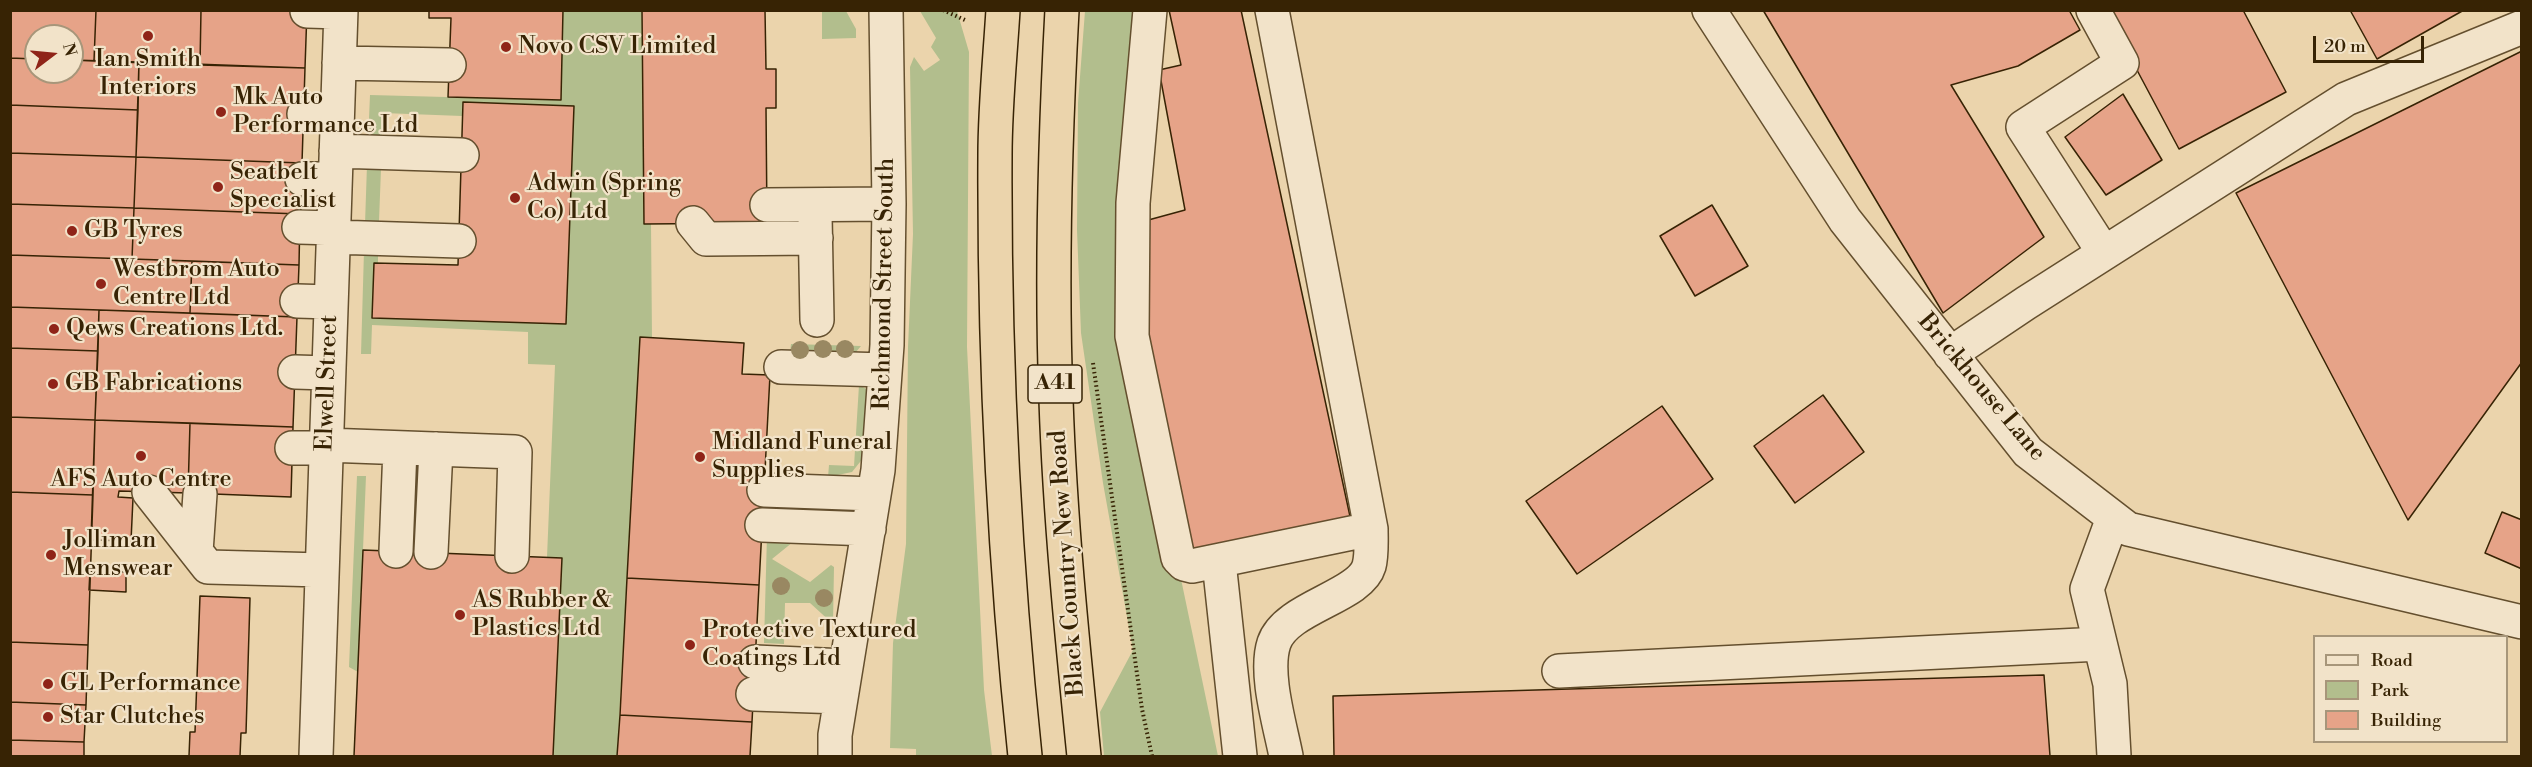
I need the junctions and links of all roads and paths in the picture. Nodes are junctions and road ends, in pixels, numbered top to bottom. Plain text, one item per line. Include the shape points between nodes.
1 (885, 10) edge
2 (943, 10) edge
3 (1003, 10) edge
4 (1062, 10) edge
5 (1150, 10) edge
6 (1272, 10) edge
7 (1709, 10) edge
8 (2093, 10) edge
9 (307, 11) edge
10 (341, 11) edge
11 (964, 20) dead end
12 (2522, 27) edge
13 (339, 63) junction
14 (449, 65) dead end
15 (304, 114) dead end
16 (337, 115) junction
17 (462, 155) dead end
18 (336, 165) junction
19 (302, 178) dead end
20 (889, 204) junction
21 (767, 205) dead end
22 (815, 205) junction
23 (693, 223) dead end
24 (299, 227) dead end
25 (333, 232) junction
26 (816, 238) junction
27 (459, 241) dead end
28 (2104, 253) junction
29 (297, 301) dead end
30 (331, 302) junction
31 (817, 320) dead end
32 (1950, 354) junction
33 (781, 367) dead end
34 (885, 370) junction
35 (295, 372) dead end
36 (328, 373) junction
37 (326, 447) junction
38 (292, 448) dead end
39 (400, 448) junction
40 (436, 449) junction
41 (764, 490) dead end
42 (149, 492) dead end
43 (200, 494) dead end
44 (874, 494) junction
45 (2113, 518) junction
46 (762, 525) dead end
47 (869, 529) junction
48 (1371, 529) junction
49 (396, 551) dead end
50 (196, 552) junction
51 (431, 552) dead end
52 (512, 556) dead end
53 (1219, 562) junction
54 (322, 570) junction
55 (2522, 622) edge
56 (2100, 644) junction
57 (755, 662) dead end
58 (846, 666) junction
59 (1559, 671) dead end
60 (753, 694) dead end
61 (841, 697) junction
62 (835, 746) edge
63 (316, 756) edge
64 (1025, 756) edge
65 (1084, 756) edge
66 (1240, 756) edge
67 (1286, 756) edge
68 (2114, 756) edge

1 - 20 street, Richmond Street South
2 - 11 path
3 - 64 highway, A41 via 995,153 997,335 1006,541
4 - 65 highway, Black Country New Road / A41 via 1054,168 1056,399 1071,636
5 - 53 street via 1133,203 1132,336 1178,558 1192,566
6 - 48 street
7 - 32 street, Brickhouse Lane via 1845,220
8 - 28 street via 2122,63 2023,128
9 - 10 street
10 - 13 street, Elwell Street
12 - 28 street via 2346,99
13 - 14 street
13 - 16 street, Elwell Street
15 - 16 street
16 - 18 street, Elwell Street
17 - 18 street
18 - 19 street
18 - 25 street, Elwell Street
20 - 22 street
20 - 34 street, Richmond Street South
21 - 22 street
22 - 26 street
23 - 26 street via 706,239
24 - 25 street
25 - 27 street via 417,252
25 - 30 street, Elwell Street
26 - 31 street
28 - 32 street
29 - 30 street
30 - 36 street, Elwell Street
32 - 45 street, Brickhouse Lane via 2028,452
33 - 34 street
34 - 44 street, Richmond Street South
35 - 36 street
36 - 37 street, Elwell Street
37 - 38 street
37 - 39 street
37 - 54 street, Elwell Street
39 - 40 street
39 - 49 street
40 - 51 street
40 - 52 street via 515,452
41 - 44 street
42 - 50 street
43 - 50 street
44 - 47 street, Richmond Street South
45 - 55 street, Brickhouse Lane via 2128,529
45 - 56 street via 2086,589
46 - 47 street
47 - 58 street, Richmond Street South
48 - 53 street
48 - 67 street via 1369,567 1357,582 1291,622 1275,640 1271,658
50 - 54 street via 208,567
53 - 66 street
54 - 63 street, Elwell Street
56 - 59 street
56 - 68 street via 2110,684
57 - 58 street
58 - 61 street, Richmond Street South
60 - 61 street
61 - 62 street, Richmond Street South

